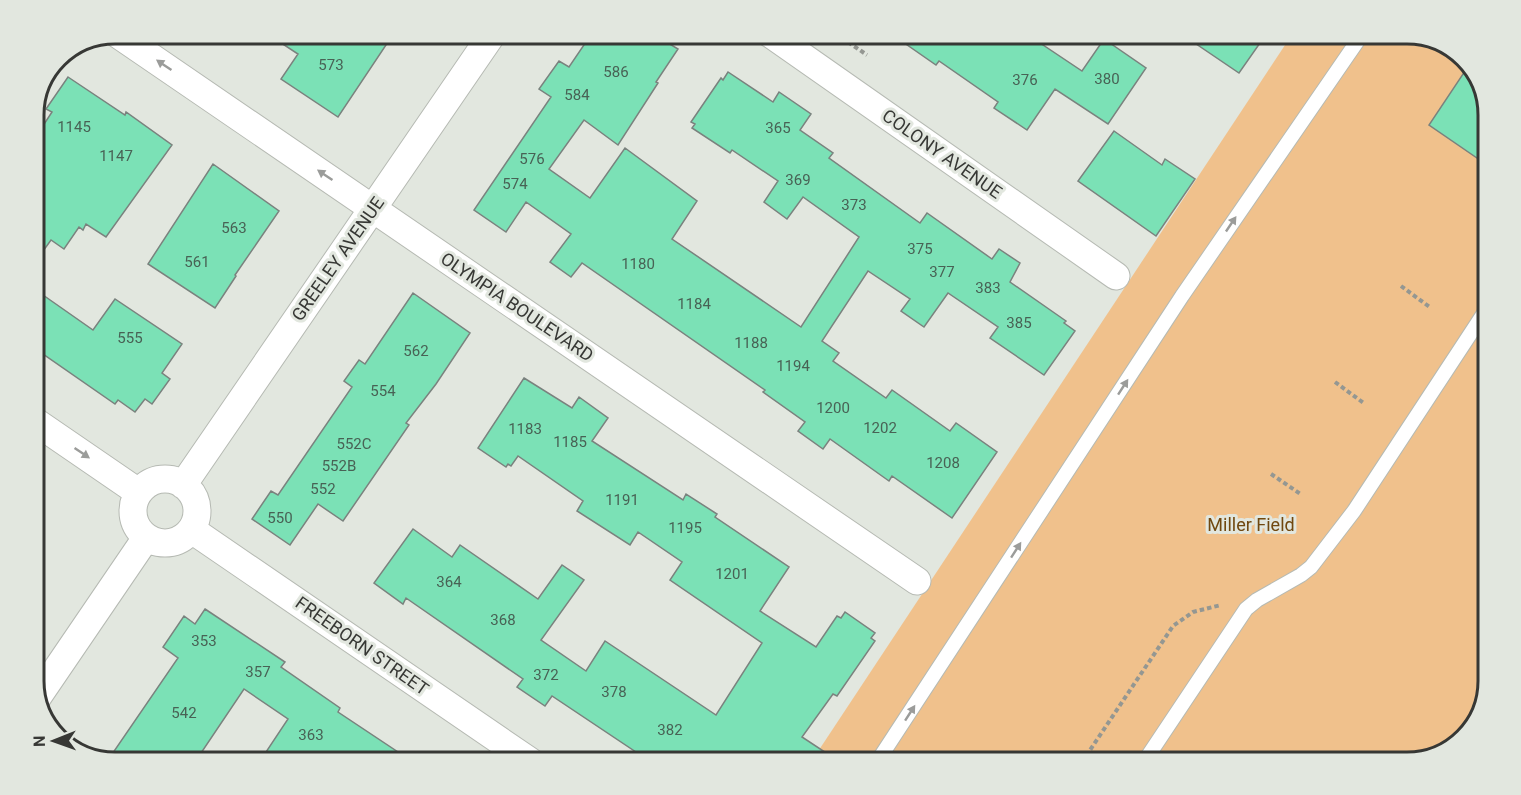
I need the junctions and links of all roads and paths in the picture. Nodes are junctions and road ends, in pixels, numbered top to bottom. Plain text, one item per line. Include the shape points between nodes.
1 (133, 44) edge
2 (485, 44) edge
3 (785, 44) edge
4 (851, 44) edge
5 (1355, 44) edge
6 (867, 55) dead end
7 (373, 208) junction
8 (1116, 276) dead end
9 (1401, 286) dead end
10 (1431, 308) dead end
11 (1477, 323) edge
12 (1335, 382) dead end
13 (1365, 404) dead end
14 (44, 428) edge
15 (1271, 474) dead end
16 (183, 485) junction
17 (138, 492) junction
18 (1302, 495) dead end
19 (192, 530) junction
20 (146, 538) junction
21 (917, 581) dead end
22 (1224, 603) dead end
23 (44, 687) edge
24 (516, 752) edge
25 (884, 752) edge
26 (1089, 752) edge
27 (1151, 752) edge

7 -> 1 street, OLYMPIA BOULEVARD
2 - 7 street, GREELEY AVENUE
3 - 8 street, COLONY AVENUE
4 - 6 path
25 -> 5 lane via 1182,296
7 - 16 street, GREELEY AVENUE
7 - 21 street, OLYMPIA BOULEVARD
9 - 10 path
11 - 27 lane via 1354,511 1311,567 1246,609
12 - 13 path
14 -> 17 street
15 - 18 path
16 - 17 street via 167,478 157,479
16 - 19 street via 198,508
17 - 20 street via 132,511 134,522
19 - 20 street via 166,544
19 - 24 street, FREEBORN STREET
20 - 23 street
22 - 26 path via 1193,612 1173,626

